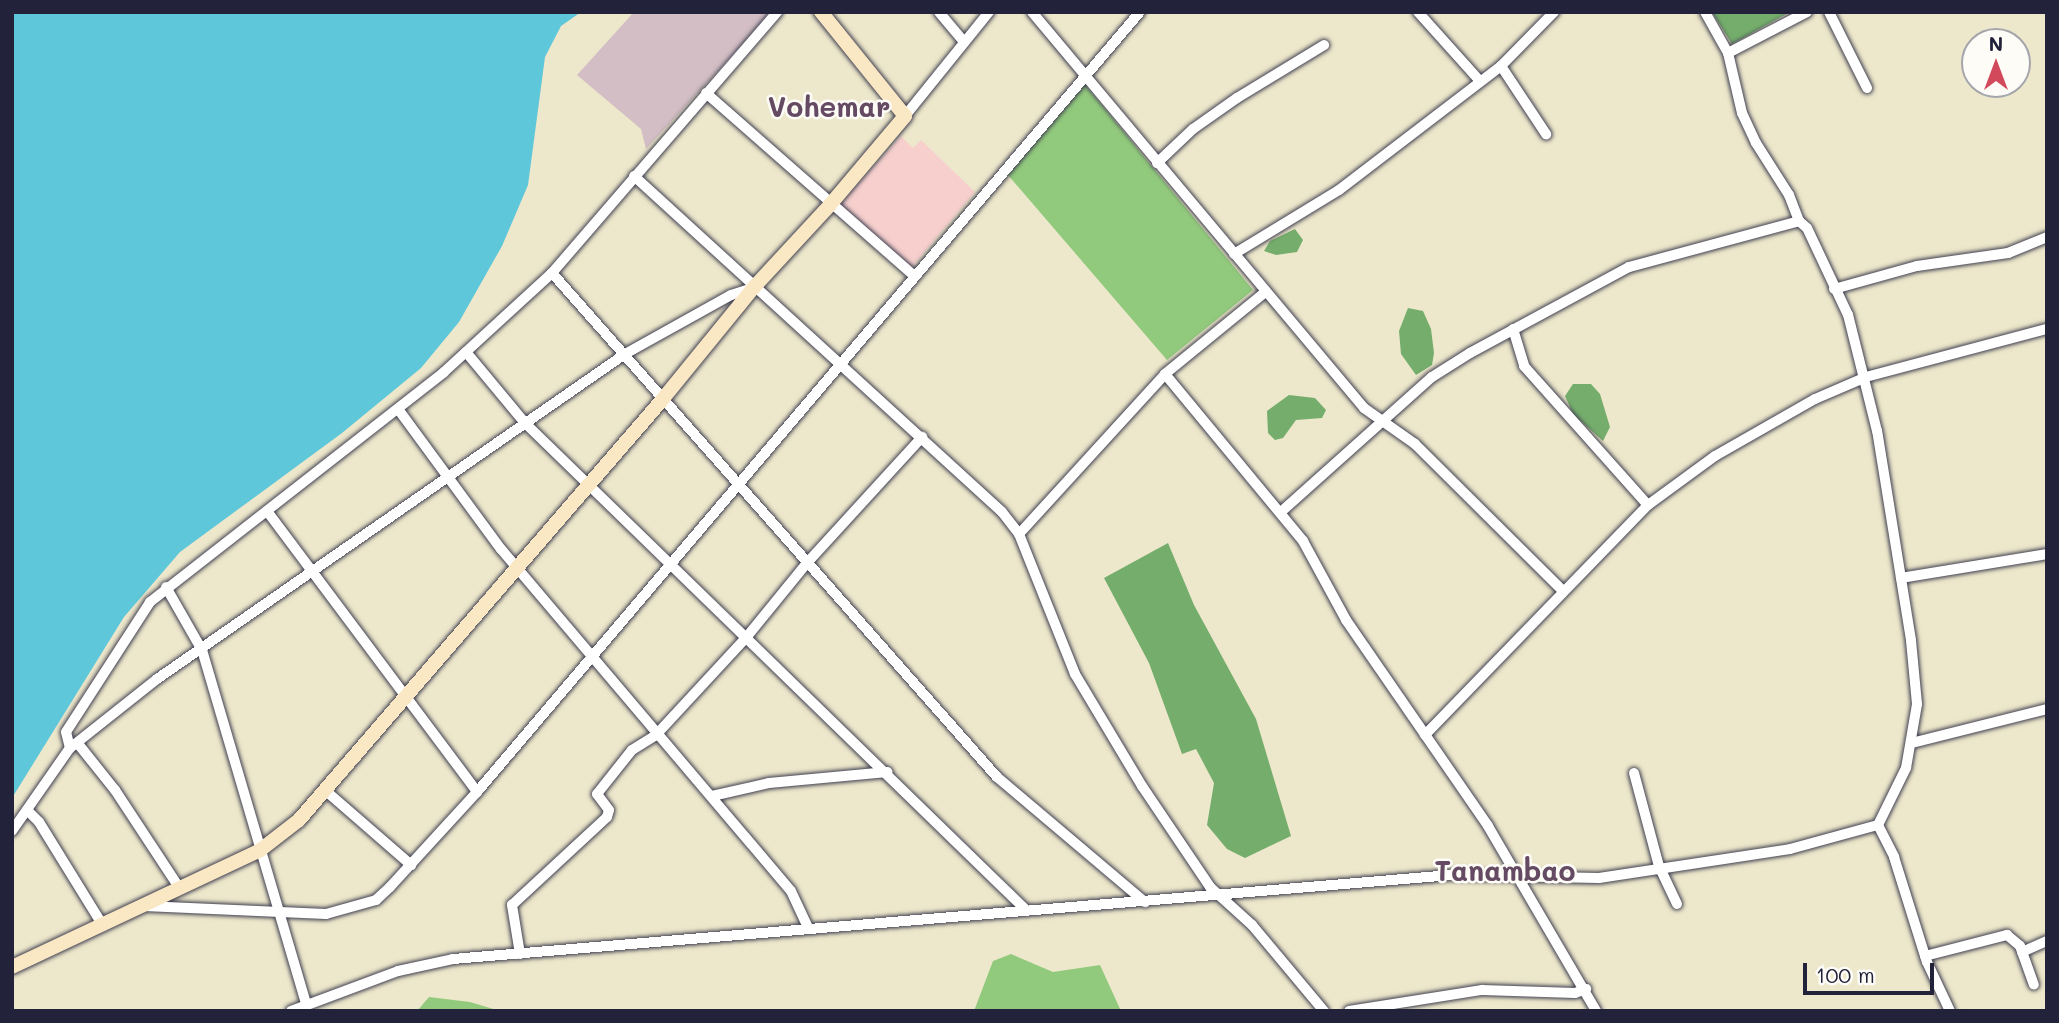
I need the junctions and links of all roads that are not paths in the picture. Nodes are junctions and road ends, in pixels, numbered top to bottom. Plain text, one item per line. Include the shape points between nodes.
1 (778, 12) edge
2 (821, 12) edge
3 (939, 12) edge
4 (989, 12) edge
5 (1032, 12) edge
6 (1140, 12) edge
7 (1418, 12) edge
8 (1554, 12) edge
9 (1705, 12) edge
10 (1807, 12) edge
11 (1829, 12) edge
12 (964, 42) junction
13 (1324, 46) dead end
14 (1728, 53) junction
15 (1501, 66) junction
16 (1083, 75) junction
17 (1479, 80) junction
18 (1867, 88) dead end
19 (706, 93) junction
20 (905, 116) junction
21 (1546, 134) dead end
22 (1157, 163) junction
23 (634, 176) junction
24 (829, 206) junction
25 (1799, 221) junction
26 (2047, 237) edge
27 (1234, 254) junction
28 (552, 273) junction
29 (914, 276) junction
30 (754, 287) junction
31 (1834, 289) junction
32 (1264, 293) junction
33 (1513, 329) junction
34 (2047, 329) edge
35 (466, 352) junction
36 (625, 354) junction
37 (838, 364) junction
38 (1165, 374) junction
39 (1866, 377) junction
40 (662, 400) junction
41 (398, 410) junction
42 (1382, 420) junction
43 (525, 424) junction
44 (922, 437) junction
45 (450, 476) junction
46 (740, 481) junction
47 (589, 483) junction
48 (1648, 505) junction
49 (267, 511) junction
50 (1282, 511) junction
51 (1019, 534) junction
52 (2047, 554) edge
53 (807, 563) junction
54 (518, 565) junction
55 (671, 565) junction
56 (311, 574) junction
57 (1901, 578) junction
58 (166, 587) junction
59 (1562, 590) junction
60 (745, 639) junction
61 (202, 650) junction
62 (592, 658) junction
63 (405, 696) junction
64 (2047, 709) edge
65 (656, 735) junction
66 (1424, 735) junction
67 (1912, 743) junction
68 (74, 746) junction
69 (887, 772) junction
70 (1634, 773) dead end
71 (326, 791) junction
72 (477, 792) junction
73 (712, 796) junction
74 (27, 810) junction
75 (1878, 825) junction
76 (12, 831) edge
77 (258, 851) junction
78 (411, 865) junction
79 (1659, 866) junction
80 (1513, 876) junction
81 (178, 886) junction
82 (1224, 896) junction
83 (1145, 902) junction
84 (1677, 904) dead end
85 (143, 906) junction
86 (1027, 911) junction
87 (280, 912) junction
88 (102, 924) junction
89 (808, 927) junction
90 (2047, 941) edge
91 (2022, 952) junction
92 (520, 954) junction
93 (1926, 956) junction
94 (12, 967) edge
95 (2034, 985) dead end
96 (1586, 989) junction
97 (306, 1003) junction
98 (291, 1011) edge
99 (1324, 1011) edge
100 (1349, 1011) edge
101 (1596, 1011) edge
102 (1950, 1011) edge

1 - 19 street
2 - 20 street
3 - 12 street
4 - 12 street
5 - 16 street
6 - 16 street
7 - 17 street
8 - 15 street
9 - 14 street
10 - 14 street
11 - 18 street
12 - 20 street
13 - 22 street via 1237,98
14 - 25 street via 1742,113
15 - 17 street
15 - 21 street
16 - 22 street
16 - 29 street
17 - 27 street via 1339,190
19 - 23 street
19 - 24 street
20 - 24 street
22 - 27 street
23 - 28 street
23 - 30 street
24 - 29 street
24 - 30 street
25 - 31 street via 1807,228
25 - 33 street via 1629,267
26 - 31 street via 2008,253 1917,267
27 - 32 street
28 - 35 street
28 - 36 street
29 - 37 street
30 - 36 street via 731,295
30 - 37 street
30 - 40 street
31 - 39 street via 1848,316
32 - 38 street
32 - 42 street via 1364,408
33 - 42 street via 1432,376
33 - 48 street via 1524,366
34 - 39 street
35 - 41 street
35 - 43 street
36 - 40 street
36 - 43 street
37 - 44 street
37 - 46 street
38 - 50 street
38 - 51 street
39 - 48 street via 1815,399 1715,456
39 - 57 street
40 - 46 street
40 - 47 street
41 - 45 street
41 - 49 street
42 - 50 street
42 - 59 street via 1462,488
43 - 45 street
43 - 47 street
44 - 51 street
44 - 53 street
45 - 54 street
45 - 56 street
46 - 53 street
46 - 55 street
47 - 54 street
47 - 55 street
48 - 59 street
49 - 56 street
49 - 58 street
50 - 66 street via 1346,620
51 - 82 street via 1075,674 1209,887
52 - 57 street
53 - 60 street
53 - 83 street via 997,777
54 - 62 street
54 - 63 street
55 - 60 street
55 - 62 street
56 - 61 street
56 - 63 street
57 - 67 street via 1917,704
58 - 61 street
58 - 68 street via 150,602 85,699 66,732
59 - 66 street
60 - 65 street
60 - 69 street via 773,660
61 - 68 street
61 - 77 street
62 - 65 street
62 - 72 street
63 - 71 street
63 - 72 street
64 - 67 street
65 - 73 street
65 - 92 street via 632,750 597,794 609,810 607,817 512,905
66 - 80 street via 1482,816
67 - 75 street via 1906,768
68 - 74 street
68 - 81 street via 116,790
69 - 73 street via 759,785
69 - 86 street
70 - 79 street
71 - 77 street
71 - 78 street
72 - 78 street
73 - 89 street via 791,891
74 - 76 street
74 - 88 street
75 - 79 street via 1790,849
75 - 93 street via 1894,857
77 - 81 street
77 - 87 street
78 - 87 street via 376,900 352,909 326,914
79 - 80 street via 1599,878
79 - 84 street
80 - 82 street via 1451,875
80 - 96 street
81 - 85 street
82 - 83 street
82 - 99 street
83 - 86 street
85 - 87 street
85 - 88 street
86 - 89 street
87 - 97 street
88 - 94 street
89 - 92 street
90 - 91 street
91 - 93 street via 2007,936
91 - 95 street
92 - 97 street via 453,959 409,969
93 - 102 street
96 - 100 street via 1575,993 1482,990
96 - 101 street
97 - 98 street

